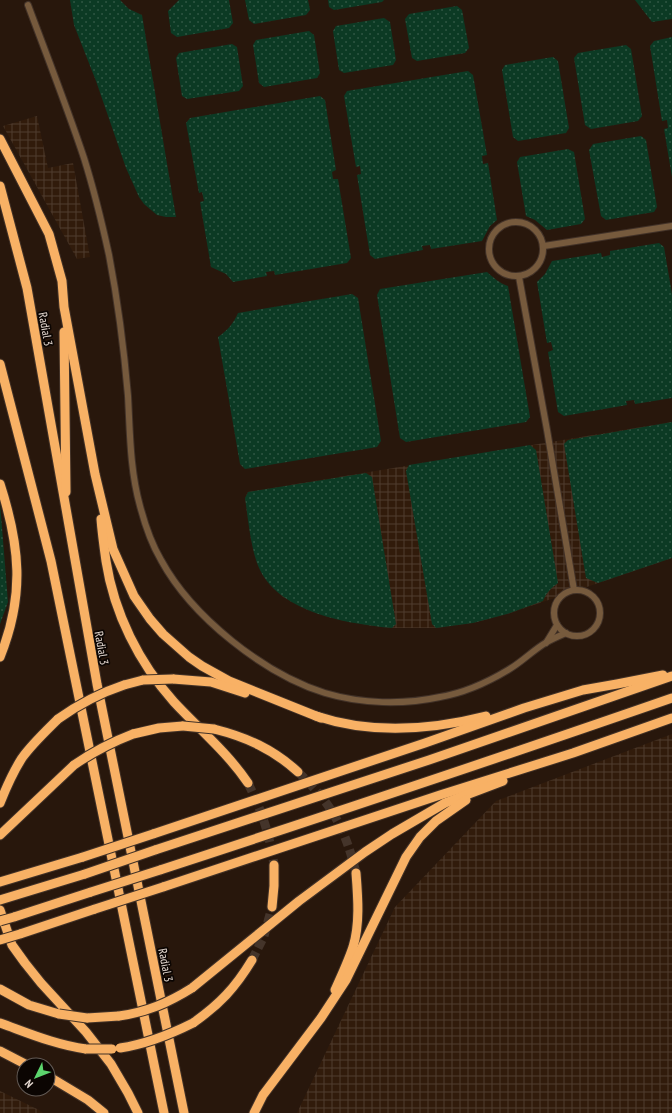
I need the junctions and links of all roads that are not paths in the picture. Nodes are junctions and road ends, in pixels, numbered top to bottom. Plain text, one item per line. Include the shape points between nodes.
1 (28, 5) dead end
2 (0, 139) edge
3 (0, 186) edge
4 (672, 226) edge
5 (544, 246) junction
6 (519, 277) junction
7 (64, 307) junction
8 (0, 364) edge
9 (95, 474) junction
10 (0, 484) edge
11 (66, 519) junction
12 (574, 590) junction
13 (557, 625) junction
14 (566, 633) junction
15 (546, 642) junction
16 (0, 657) edge
17 (672, 675) edge
18 (672, 698) edge
19 (524, 708) junction
20 (321, 718) junction
21 (672, 718) edge
22 (573, 753) junction
23 (298, 772) tunnel mouth
24 (507, 779) junction
25 (248, 783) tunnel mouth
26 (0, 803) edge
27 (2, 833) edge
28 (274, 865) tunnel mouth
29 (356, 873) tunnel mouth
30 (1, 882) edge
31 (3, 899) edge
32 (272, 907) tunnel mouth
33 (0, 910) edge
34 (0, 921) edge
35 (0, 940) edge
36 (252, 960) tunnel mouth
37 (0, 989) edge
38 (321, 1018) junction
39 (0, 1023) edge
40 (0, 1051) edge
41 (16, 1059) edge
42 (56, 1081) edge
43 (104, 1113) edge
44 (138, 1113) edge
45 (164, 1113) edge
46 (184, 1113) edge
47 (254, 1113) edge

1 - 15 street via 84,158 92,188 109,256 117,306 125,362 133,473 139,503 148,534 177,586 215,626 265,664 294,681 326,693 362,701 406,702 460,692 509,670
2 - 7 highway via 49,234 62,282
3 - 11 highway, Radial 3 via 26,288
4 - 5 street
5 - 6 street via 540,263 535,270
5 - 6 street via 536,230 528,224 511,222 495,231 488,247 492,263 503,274
6 - 12 street
7 - 9 highway
7 - 11 highway
8 - 45 highway via 51,561
9 - 20 highway via 113,549 121,568 134,596 163,634 189,657 229,681
9 - 25 highway via 106,562 112,588 120,614 137,651 150,673 174,702 225,753
10 - 16 highway via 16,544 17,568 13,618
11 - 46 highway, Radial 3 via 96,684
12 - 13 street via 562,595 555,606
12 - 14 street via 582,590 594,597 600,608 599,620 593,630 583,636
13 - 14 street
13 - 15 street
14 - 15 street
17 - 19 highway via 583,690
17 - 31 highway, bridge via 422,763
18 - 34 highway, bridge via 439,778
19 - 20 highway via 470,720 393,728 362,726
19 - 30 highway, bridge via 153,834
20 - 26 highway, bridge via 211,682 173,678 143,680 124,685 89,699 58,719 22,758
21 - 22 highway
22 - 24 highway
22 - 35 highway, bridge
23 - 27 highway, bridge via 284,759 234,734 183,726 159,728 133,734 94,751 74,765
24 - 37 highway, bridge via 446,803 392,834 299,901 192,988 172,1001 135,1014 87,1018 59,1014 29,1004
24 - 38 highway via 455,806 420,837 397,873 346,980
28 - 32 highway
29 - 38 highway via 358,920 353,947
33 - 44 highway via 12,945 24,963 111,1064
36 - 39 highway, bridge via 222,1000 193,1023 173,1034 139,1045 116,1049 70,1046
38 - 47 highway via 263,1095
40 - 41 highway
42 - 43 highway

